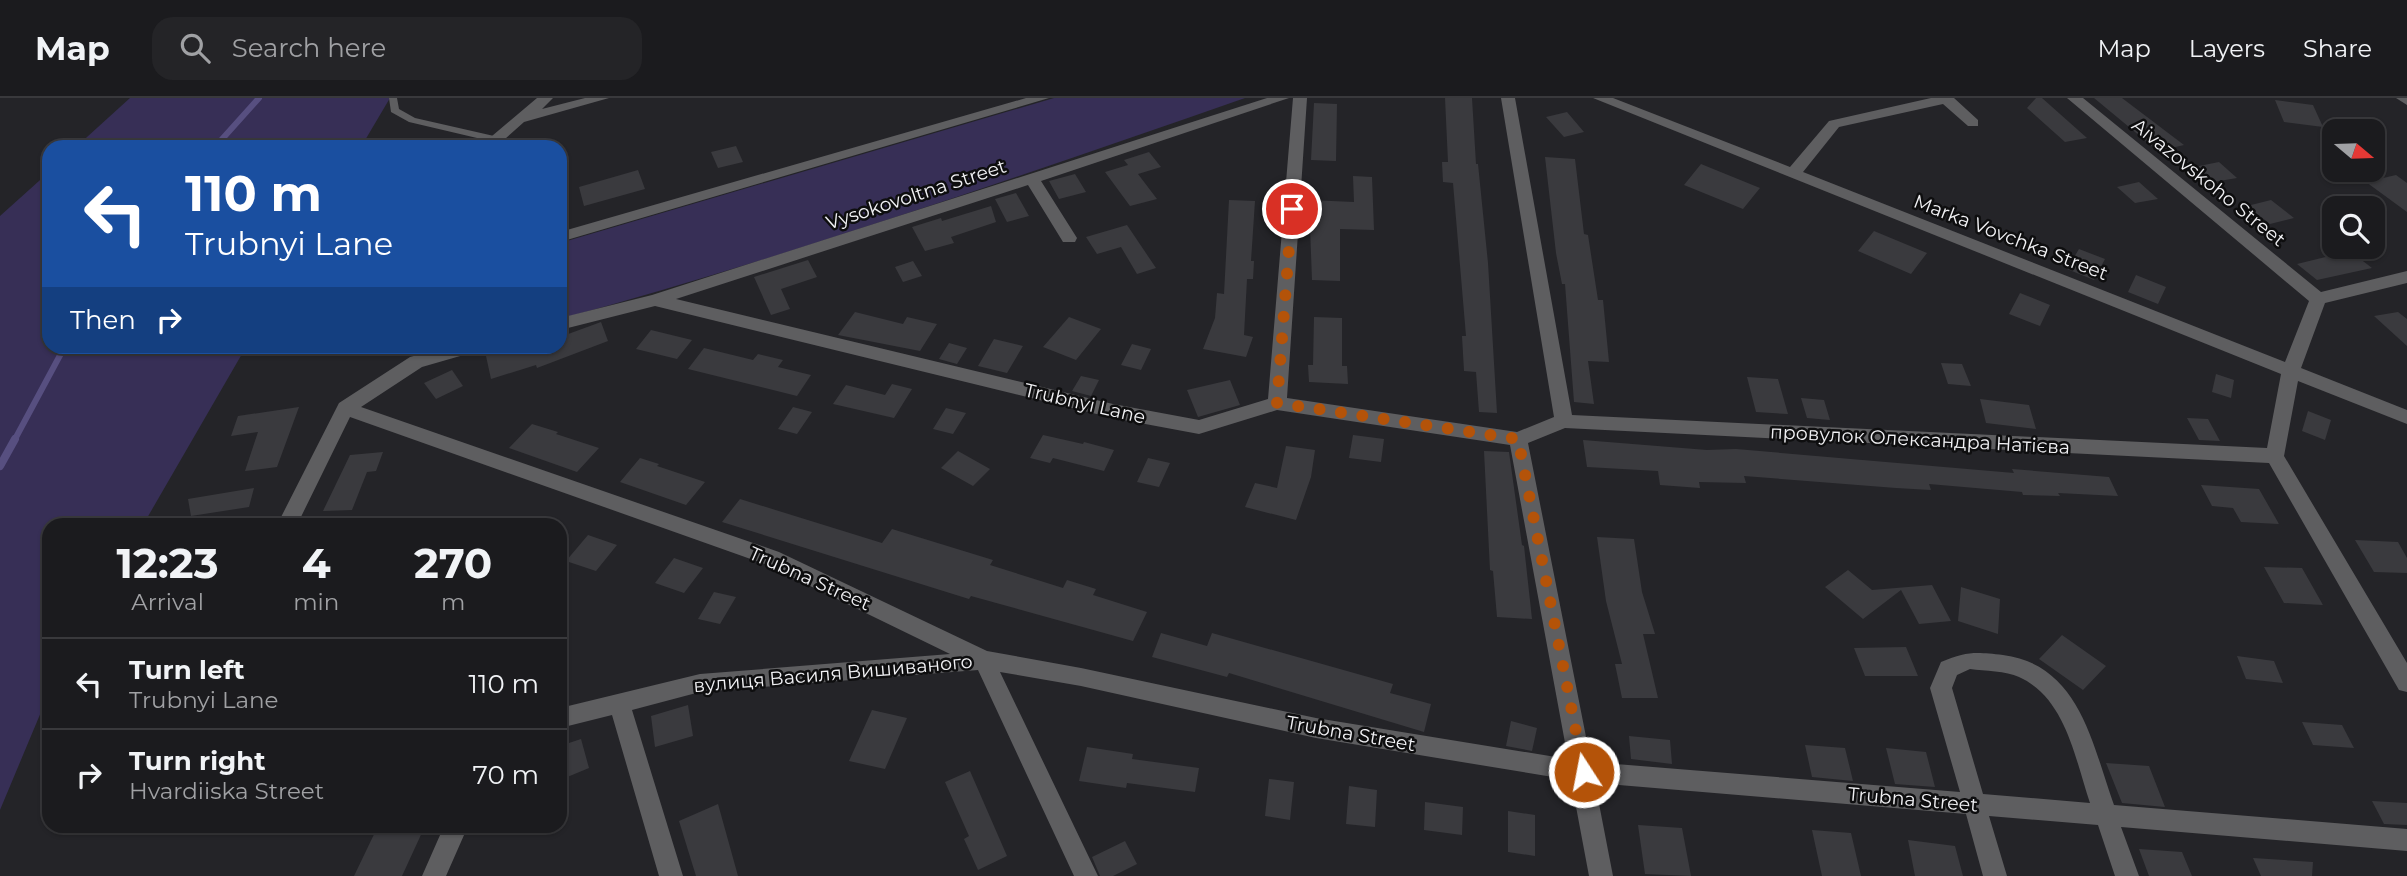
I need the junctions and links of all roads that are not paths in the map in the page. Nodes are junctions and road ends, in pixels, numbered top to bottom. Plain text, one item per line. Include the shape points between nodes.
1 (546, 98) edge
2 (602, 98) edge
3 (976, 98) edge
4 (1042, 98) edge
5 (1282, 98) edge
6 (1300, 98) edge
7 (1508, 98) edge
8 (1600, 98) edge
9 (2074, 98) edge
10 (393, 99) edge
11 (986, 114) junction
12 (524, 118) junction
13 (1973, 123) dead end
14 (481, 140) edge
15 (495, 140) edge
16 (1793, 174) junction
17 (1032, 179) junction
18 (567, 235) edge
19 (1069, 238) dead end
20 (2407, 277) edge
21 (2318, 299) junction
22 (655, 300) junction
23 (567, 322) edge
24 (413, 354) edge
25 (2291, 370) junction
26 (1277, 403) junction
27 (345, 408) junction
28 (2407, 416) edge
29 (1564, 421) junction
30 (1518, 439) junction
31 (2275, 456) junction
32 (291, 518) edge
33 (984, 660) junction
34 (2407, 682) edge
35 (619, 703) junction
36 (567, 716) edge
37 (1584, 772) junction
38 (1975, 804) junction
39 (2106, 815) junction
40 (453, 833) edge
41 (2407, 840) edge
42 (434, 876) edge
43 (671, 876) edge
44 (1086, 876) edge
45 (1601, 876) edge
46 (1995, 876) edge
47 (2127, 876) edge

1 - 12 street
2 - 12 street
3 - 11 street
4 - 11 street
5 - 17 street, Vysokovoltna Street
6 - 26 street
7 - 29 street
8 - 16 street, Marka Vovchka Street
9 - 21 street, Aivazovskoho Street
10 - 14 lane via 394,110 412,120
11 - 18 street
12 - 15 street
13 - 16 street via 1946,99 1835,124
16 - 25 street, Marka Vovchka Street
17 - 19 street
17 - 22 street, Vysokovoltna Street
20 - 21 street
21 - 25 street
22 - 23 street, Vysokovoltna Street
22 - 26 street, Trubnyi Lane via 1113,411 1199,427
24 - 27 street
25 - 28 street, Marka Vovchka Street
25 - 31 street
26 - 30 street, Trubnyi Lane
27 - 32 street
27 - 33 street, Trubna Street via 772,558
29 - 30 street
29 - 31 street, провулок Олександра Натієва
30 - 37 street
31 - 34 street
33 - 35 street, вулиця Василя Вишиваного via 700,683
33 - 37 street, Trubna Street via 1316,728
33 - 44 street
35 - 36 street, вулиця Василя Вишиваного
35 - 43 street
37 - 38 street, Trubna Street
37 - 45 street
38 - 39 street, Trubna Street
38 - 39 street via 1941,688 1949,669 1969,660 2021,667 2047,684 2068,708
38 - 46 street
39 - 41 street, Trubna Street
39 - 47 street
40 - 42 street

